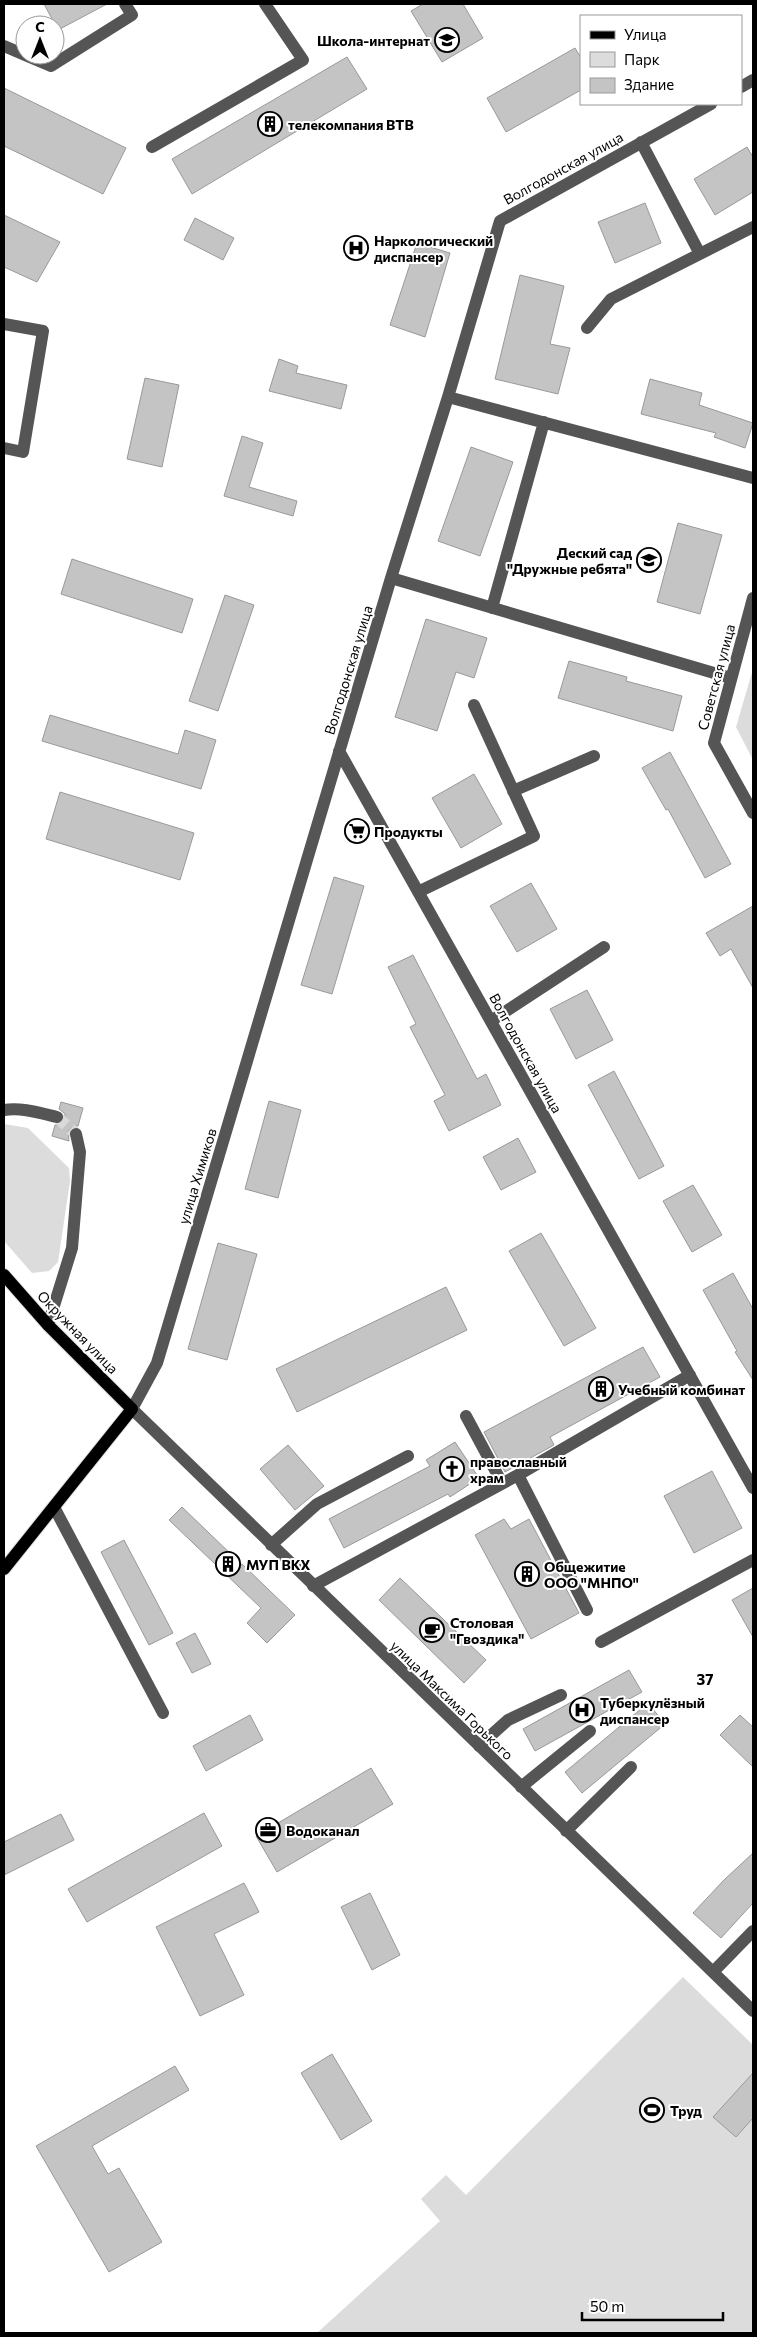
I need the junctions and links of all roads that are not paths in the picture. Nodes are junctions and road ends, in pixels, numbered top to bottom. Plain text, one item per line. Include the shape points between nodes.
1 (125, 4) edge
2 (265, 4) edge
3 (65, 57) edge
4 (709, 105) edge
5 (641, 142) junction
6 (152, 147) dead end
7 (753, 227) edge
8 (700, 254) junction
9 (4, 324) edge
10 (587, 328) dead end
11 (448, 397) junction
12 (544, 422) junction
13 (4, 448) edge
14 (753, 478) edge
15 (391, 578) junction
16 (753, 598) edge
17 (492, 608) junction
18 (732, 678) junction
19 (474, 705) dead end
20 (339, 751) junction
21 (594, 756) dead end
22 (513, 791) junction
23 (753, 814) edge
24 (418, 892) junction
25 (604, 947) dead end
26 (491, 1020) junction
27 (4, 1110) edge
28 (57, 1116) tunnel mouth
29 (76, 1134) tunnel mouth
30 (4, 1275) edge
31 (48, 1325) junction
32 (690, 1376) junction
33 (132, 1409) junction
34 (466, 1416) dead end
35 (408, 1456) dead end
36 (518, 1475) junction
37 (502, 1483) junction
38 (753, 1488) edge
39 (54, 1507) junction
40 (271, 1545) junction
41 (753, 1560) edge
42 (4, 1569) edge
43 (313, 1586) junction
44 (587, 1610) dead end
45 (601, 1642) dead end
46 (561, 1695) dead end
47 (163, 1713) dead end
48 (590, 1731) dead end
49 (479, 1746) junction
50 (631, 1768) dead end
51 (521, 1787) junction
52 (566, 1830) junction
53 (753, 1932) edge
54 (713, 1972) junction
55 (753, 2011) edge

1 - 3 street via 132,15
2 - 6 street via 303,60
4 - 5 street, Волгодонская улица
5 - 8 street
5 - 11 street, Волгодонская улица via 500,221
7 - 8 street
8 - 10 street via 611,299
9 - 13 street via 43,331 23,452
11 - 12 street
11 - 15 street, Волгодонская улица
12 - 14 street
12 - 17 street
15 - 17 street
15 - 20 street, Волгодонская улица
16 - 18 street, Советская улица
17 - 18 street
18 - 23 street, Советская улица via 714,743
19 - 22 street
20 - 24 street, Волгодонская улица
20 - 33 street, улица Химиков via 157,1363
21 - 22 street
22 - 24 street via 534,836
24 - 26 street, Волгодонская улица
25 - 26 street
26 - 32 street, Волгодонская улица
27 - 28 street
29 - 31 street via 80,1152 72,1248
30 - 31 main road, Окружная улица
31 - 33 main road, Окружная улица
32 - 36 street
32 - 38 street, Волгодонская улица
33 - 39 main road, улица Химиков
33 - 40 street, улица Максима Горького
34 - 37 street
35 - 40 street via 316,1504
36 - 37 street
36 - 44 street
37 - 43 street
39 - 42 main road, улица Химиков
39 - 47 street
40 - 43 street, улица Максима Горького
41 - 45 street
43 - 49 street, улица Максима Горького
46 - 49 street via 508,1720
48 - 51 street
49 - 51 street, улица Максима Горького
50 - 52 street
51 - 52 street, улица Максима Горького
52 - 54 street, улица Максима Горького
53 - 54 street
54 - 55 street, улица Максима Горького

